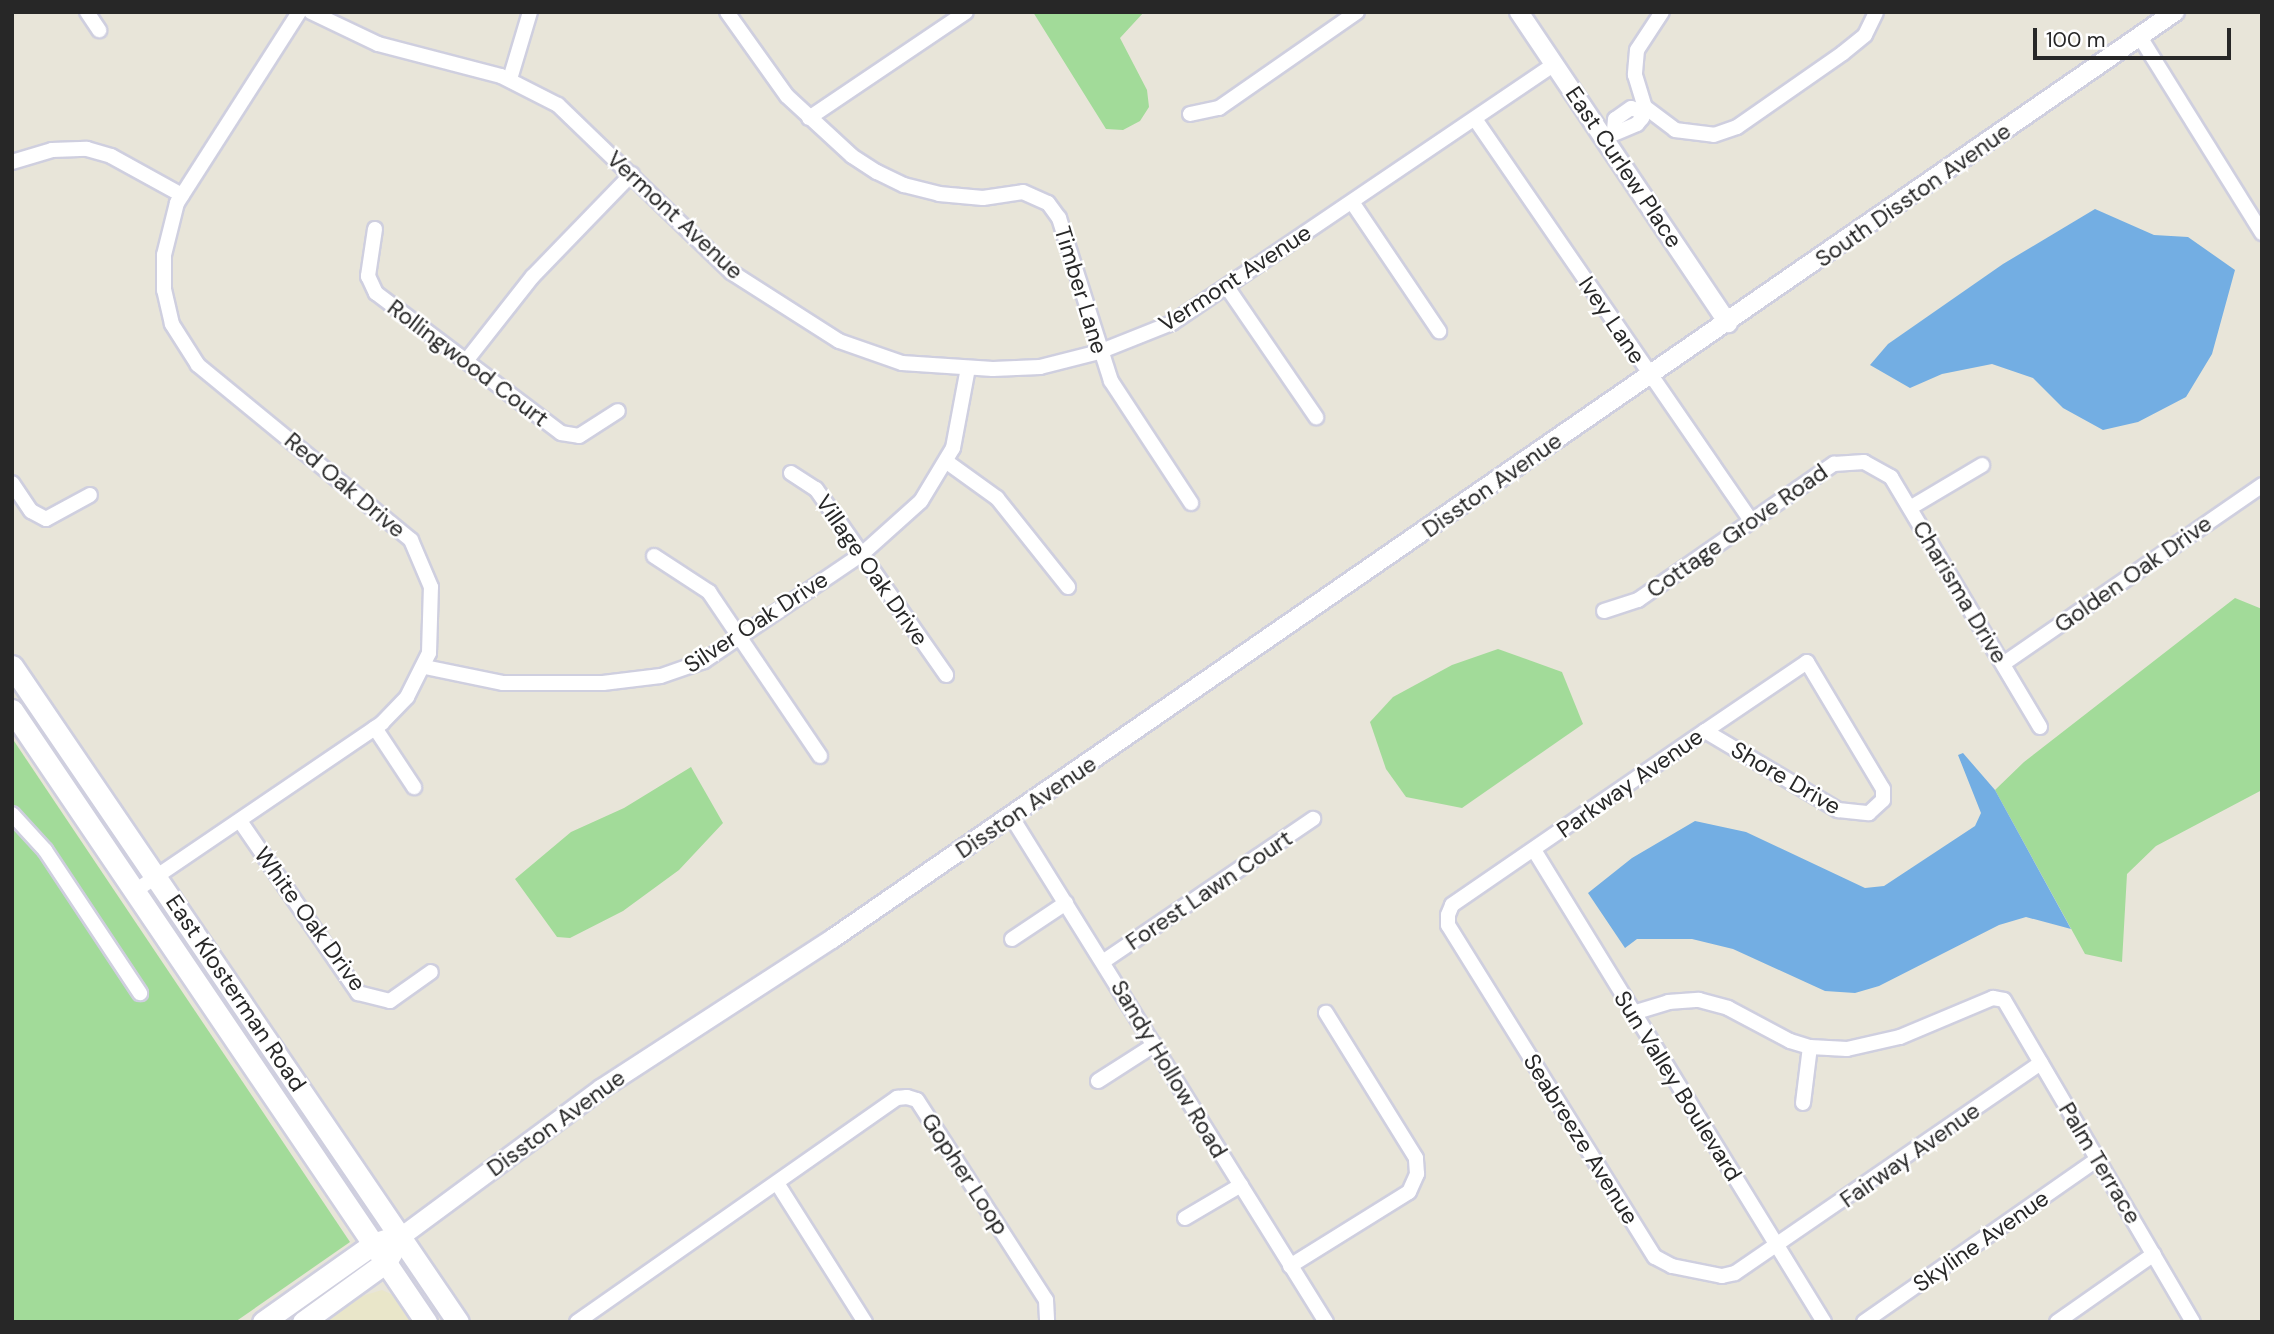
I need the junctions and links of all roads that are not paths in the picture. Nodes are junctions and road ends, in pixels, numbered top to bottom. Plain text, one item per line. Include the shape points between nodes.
1 (87, 12) edge
2 (299, 12) edge
3 (311, 12) edge
4 (530, 12) edge
5 (727, 12) edge
6 (965, 12) edge
7 (1357, 12) edge
8 (1519, 12) edge
9 (1662, 12) edge
10 (1876, 12) edge
11 (2175, 12) edge
12 (99, 30) dead end
13 (2140, 37) junction
14 (1554, 64) junction
15 (510, 79) junction
16 (1642, 109) junction
17 (1189, 114) dead end
18 (808, 118) junction
19 (1475, 119) junction
20 (1609, 134) junction
21 (12, 162) edge
22 (632, 174) junction
23 (182, 195) junction
24 (1352, 201) junction
25 (375, 229) dead end
26 (2262, 233) edge
27 (1227, 287) junction
28 (1728, 323) junction
29 (1439, 331) dead end
30 (1099, 352) junction
31 (466, 362) junction
32 (968, 368) junction
33 (1650, 376) junction
34 (618, 411) dead end
35 (1316, 417) dead end
36 (947, 462) junction
37 (1872, 465) joint
38 (1982, 465) dead end
39 (791, 473) dead end
40 (12, 484) edge
41 (2262, 485) edge
42 (90, 495) dead end
43 (1191, 503) dead end
44 (1910, 509) junction
45 (1751, 521) junction
46 (862, 554) junction
47 (654, 556) dead end
48 (1068, 587) dead end
49 (1604, 611) dead end
50 (739, 636) junction
51 (2004, 664) junction
52 (12, 666) edge
53 (425, 667) junction
54 (946, 675) dead end
55 (12, 710) edge
56 (2040, 727) dead end
57 (374, 728) junction
58 (1705, 731) junction
59 (820, 756) dead end
60 (414, 787) dead end
61 (1869, 813) joint
62 (12, 814) edge
63 (1011, 817) junction
64 (1313, 819) dead end
65 (240, 821) junction
66 (1534, 850) junction
67 (157, 877) junction
68 (135, 891) junction
69 (1066, 903) junction
70 (1452, 905) joint
71 (1012, 939) dead end
72 (1104, 961) junction
73 (431, 972) dead end
74 (140, 993) dead end
75 (1326, 1013) dead end
76 (1633, 1013) junction
77 (1154, 1045) junction
78 (1811, 1048) junction
79 (2041, 1063) junction
80 (1098, 1081) dead end
81 (1803, 1103) dead end
82 (2098, 1159) junction
83 (777, 1183) junction
84 (1241, 1185) junction
85 (1185, 1218) dead end
86 (401, 1237) junction
87 (373, 1244) junction
88 (1778, 1247) junction
89 (2154, 1254) junction
90 (386, 1262) junction
91 (1290, 1266) junction
92 (1324, 1321) edge
93 (263, 1322) edge
94 (303, 1322) edge
95 (426, 1322) edge
96 (458, 1322) edge
97 (577, 1322) edge
98 (865, 1322) edge
99 (1047, 1322) edge
100 (1824, 1322) edge
101 (1864, 1322) edge
102 (2057, 1322) edge
103 (2193, 1322) edge

1 - 12 street
2 - 23 street, Red Oak Drive
3 - 15 street, Vermont Avenue via 378,44
4 - 15 street
5 - 18 street, Timber Lane via 775,83
6 - 18 street
7 - 17 street via 1219,108
8 - 14 street, East Curlew Place
9 - 16 street via 1637,50
10 - 16 street via 1857,43 1727,131 1695,135 1675,130
11 - 13 street, South Disston Avenue
13 - 26 street
13 - 28 street, South Disston Avenue
14 - 19 street, Vermont Avenue
14 - 20 street, East Curlew Place
15 - 22 street, Vermont Avenue via 565,111
16 - 20 street via 1637,124
18 - 30 street, Timber Lane via 852,156 904,185 957,197 1023,192 1040,197 1059,218
19 - 24 street, Vermont Avenue
19 - 33 street, Ivey Lane
20 - 28 street, East Curlew Place
21 - 23 street via 52,150 87,149 111,156
22 - 31 street via 533,276
22 - 32 street, Vermont Avenue via 731,272 801,320 839,341 902,363
23 - 53 street, Red Oak Drive via 163,263 164,290 177,333 207,373 411,540 428,573 432,596
24 - 27 street, Vermont Avenue
24 - 29 street
25 - 31 street, Rollingwood Court via 368,276 376,293
27 - 30 street, Vermont Avenue via 1163,327
27 - 35 street
28 - 33 street, South Disston Avenue
30 - 32 street, Vermont Avenue via 1021,370
30 - 43 street, Timber Lane via 1118,395
31 - 34 street, Rollingwood Court via 570,437 589,431
32 - 36 street, Silver Oak Drive
33 - 45 street, Ivey Lane
33 - 63 street, Disston Avenue
36 - 46 street, Silver Oak Drive via 911,511
36 - 48 street via 997,498
37 - 44 street, Charisma Drive via 1891,477
37 - 45 street, Cottage Grove Road via 1854,461 1834,464
38 - 44 street
39 - 46 street, Village Oak Drive via 816,489
40 - 42 street via 40,518 51,519
41 - 51 street, Golden Oak Drive
44 - 51 street, Charisma Drive
45 - 49 street, Cottage Grove Road via 1638,600
46 - 50 street, Silver Oak Drive
46 - 54 street, Village Oak Drive
47 - 50 street via 701,584
50 - 53 street, Silver Oak Drive via 692,667 624,681 503,683
50 - 59 street
51 - 56 street, Charisma Drive
52 - 67 main road, East Klosterman Road
53 - 57 street, Red Oak Drive via 401,704
55 - 68 main road, East Klosterman Road
57 - 60 street
57 - 65 street, Red Oak Drive
58 - 61 street, Shore Drive via 1838,810
58 - 61 street, Parkway Avenue via 1807,662 1882,789 1881,806
58 - 66 street, Parkway Avenue
62 - 74 street via 46,850
63 - 69 street, Sandy Hollow Road
63 - 86 street, Disston Avenue via 601,1089
64 - 72 street, Forest Lawn Court
65 - 67 street, Red Oak Drive
65 - 73 street, White Oak Drive via 358,993 390,1001
66 - 70 street, Parkway Avenue
66 - 76 street, Sun Valley Boulevard
67 - 68 street, Red Oak Drive
67 - 86 main road, East Klosterman Road
68 - 87 main road, East Klosterman Road
69 - 71 street
69 - 72 street, Sandy Hollow Road
70 - 88 street, Seabreeze Avenue via 1448,925 1648,1250 1672,1266 1722,1276
72 - 77 street, Sandy Hollow Road
75 - 91 street via 1416,1158 1417,1174 1409,1192
76 - 78 street via 1683,1000 1718,1004
76 - 88 street, Sun Valley Boulevard
77 - 80 street
77 - 84 street, Sandy Hollow Road
78 - 79 street, Palm Terrace via 1870,1047 1993,998 2008,1004
78 - 81 street
79 - 82 street, Palm Terrace
79 - 88 street, Fairway Avenue
82 - 89 street, Palm Terrace
82 - 101 street, Skyline Avenue
83 - 97 street, Gopher Loop
83 - 98 street
83 - 99 street, Gopher Loop via 897,1098 917,1100 1046,1300
84 - 85 street
84 - 91 street, Sandy Hollow Road
86 - 87 main road
86 - 90 main road
86 - 96 main road, East Klosterman Road
87 - 90 main road, East Klosterman Road
87 - 93 main road
88 - 100 street, Sun Valley Boulevard
89 - 102 street
89 - 103 street, Palm Terrace
90 - 94 main road
90 - 95 main road, East Klosterman Road
91 - 92 street, Sandy Hollow Road

